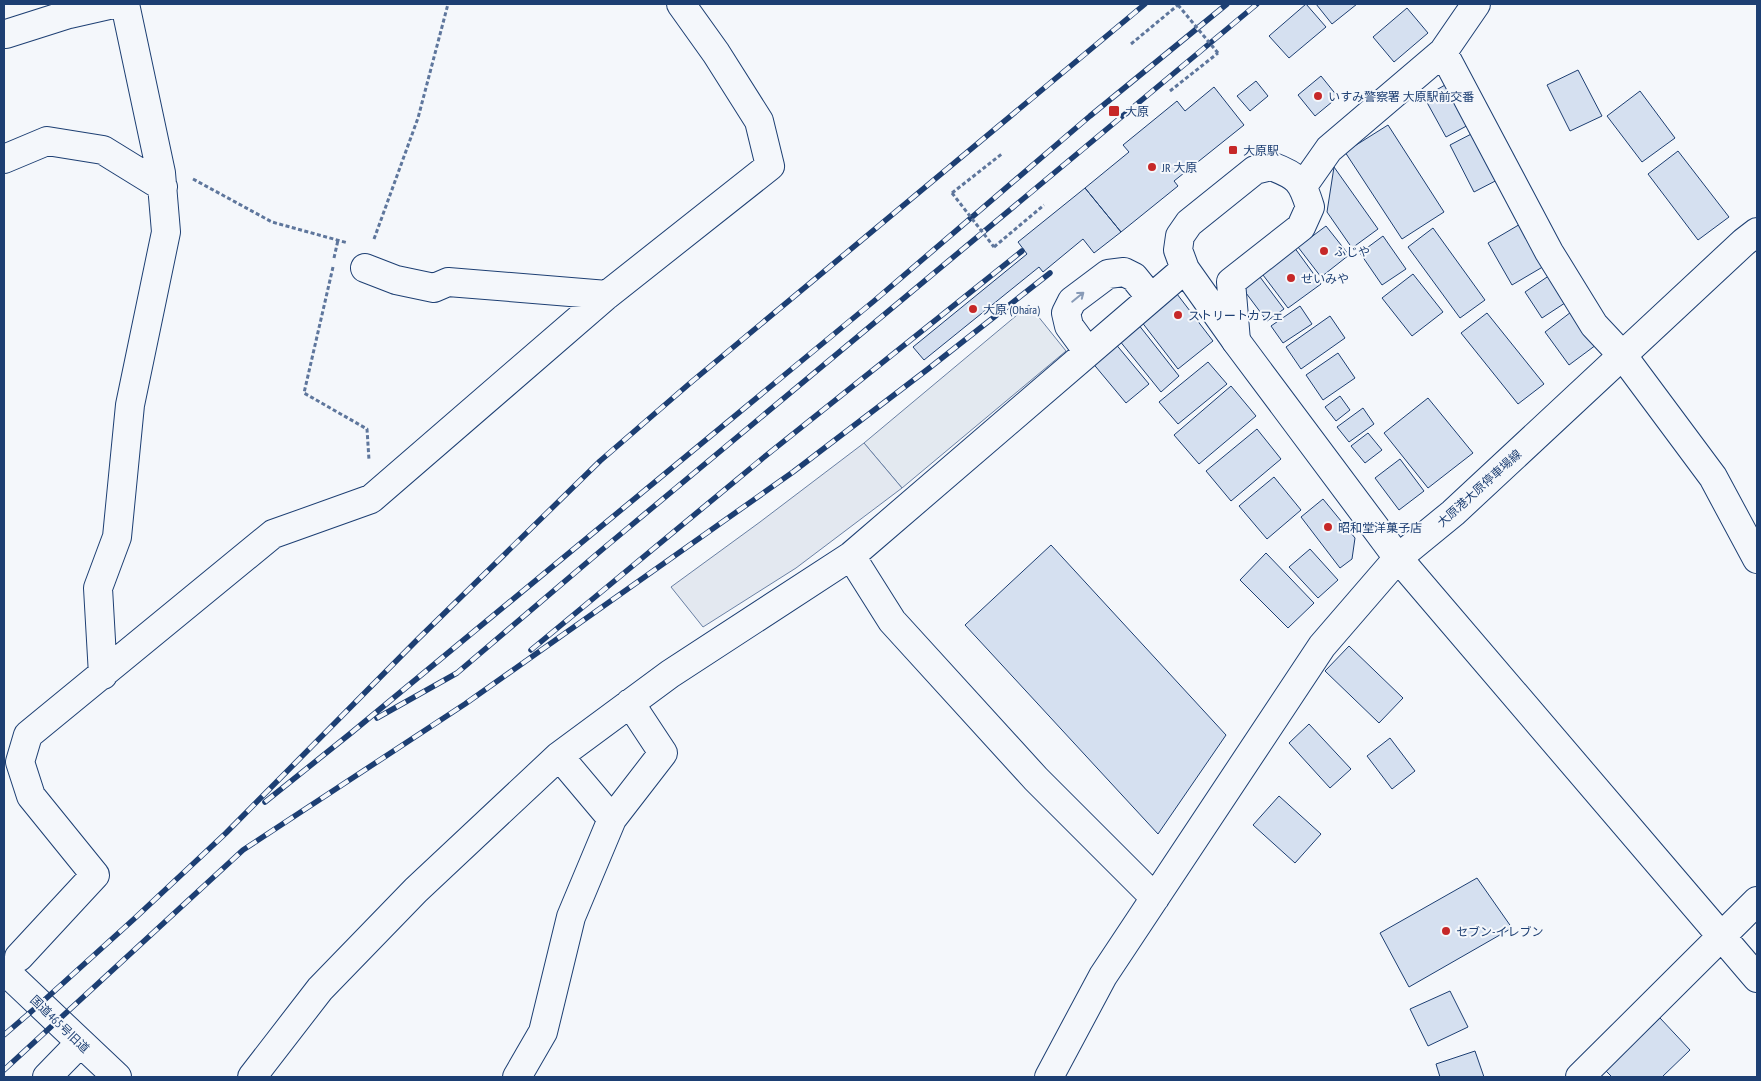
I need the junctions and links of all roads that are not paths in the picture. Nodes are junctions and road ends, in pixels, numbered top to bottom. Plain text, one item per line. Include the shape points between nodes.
1 (113, 4) edge
2 (125, 4) edge
3 (680, 4) edge
4 (1476, 4) edge
5 (6, 34) dead end
6 (1443, 52) junction
7 (4, 159) edge
8 (162, 180) junction
9 (1303, 186) junction
10 (1757, 232) edge
11 (368, 259) road end
12 (1188, 274) junction
13 (1231, 282) junction
14 (607, 295) junction
15 (1151, 298) junction
16 (1236, 341) junction
17 (1088, 352) junction
18 (1623, 356) junction
19 (851, 556) junction
20 (1398, 558) junction
21 (1757, 559) edge
22 (102, 675) junction
23 (630, 703) junction
24 (559, 756) junction
25 (612, 819) junction
26 (1155, 898) junction
27 (1757, 901) edge
28 (1722, 937) junction
29 (12, 964) edge
30 (1757, 978) edge
31 (80, 1042) junction
32 (47, 1077) edge
33 (117, 1077) edge
34 (252, 1077) edge
35 (517, 1077) edge
36 (1049, 1077) edge
37 (1580, 1077) edge

1 - 5 street
2 - 8 street
3 - 14 street via 759,121 770,166
4 - 6 street
6 - 9 street via 1329,149
6 - 18 street via 1549,252 1594,325
7 - 8 street via 47,141 103,150
8 - 22 street via 166,232 130,405 117,538 98,588
9 - 12 street via 1288,172 1271,166 1255,170 1189,223 1180,236 1178,250
9 - 13 street via 1310,208 1301,227
10 - 18 street, 大原港大原停車場線
11 - 14 street via 396,280 434,288 448,282
12 - 13 street via 1210,282
12 - 15 street
12 - 16 street
13 - 16 street
14 - 22 street via 371,498 273,534
15 - 17 street
17 -> 15 street via 1069,326 1066,312 1072,301 1108,274 1124,272 1134,277
16 - 20 street
17 - 19 street
18 - 20 street, 大原港大原停車場線 via 1454,513
18 - 21 street via 1713,476
19 - 23 street
19 - 26 street via 892,622 1036,779
20 - 26 street, 大原港大原停車場線 via 1322,646
20 - 28 street
22 - 29 street via 28,735 20,762 32,796 95,875
23 - 24 street
23 - 25 street via 662,753
24 - 25 street
24 - 34 street via 416,890 320,989
25 - 35 street via 571,917 543,1032
26 - 36 street, 大原港大原停車場線 via 1103,976
27 - 28 street
28 - 30 street
28 - 37 street
29 - 31 street, 国道465号旧道
31 - 32 street
31 - 33 street, 国道465号旧道

